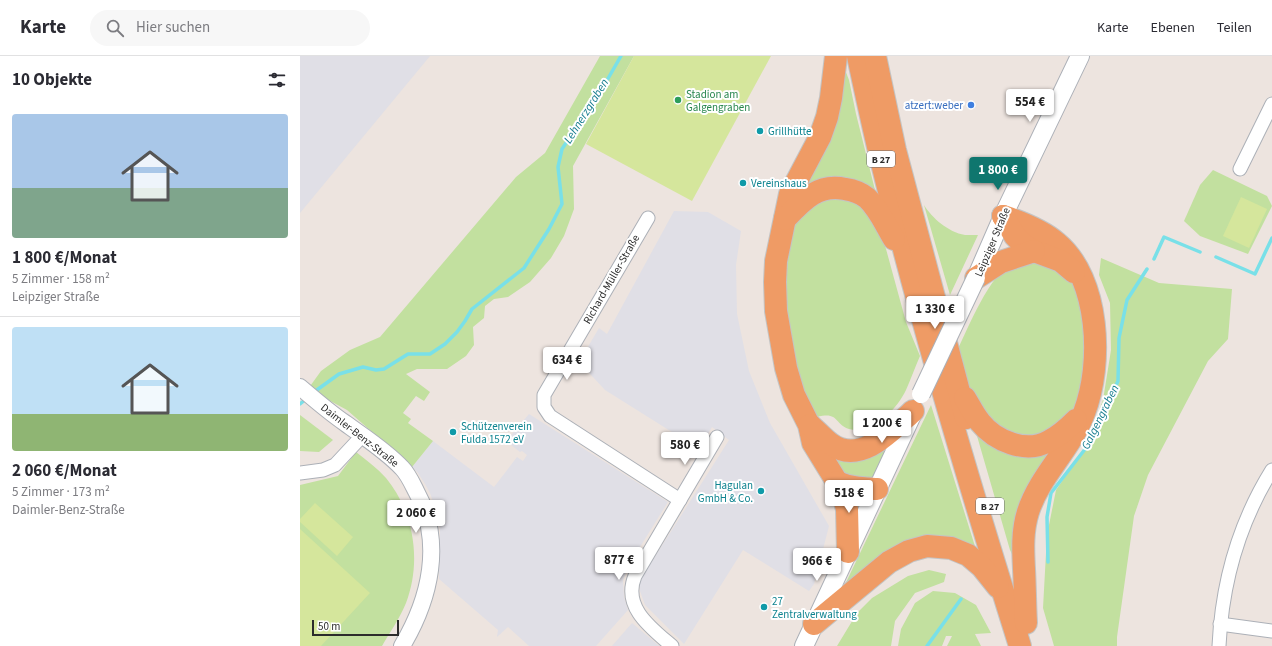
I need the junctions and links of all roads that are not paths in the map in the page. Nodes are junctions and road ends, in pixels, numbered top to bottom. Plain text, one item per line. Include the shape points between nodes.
1 (836, 56) edge
2 (858, 56) edge
3 (875, 56) edge
4 (1080, 56) edge
5 (1272, 104) edge
6 (1240, 169) dead end
7 (1003, 216) junction
8 (648, 218) dead end
9 (785, 219) junction
10 (1034, 251) junction
11 (907, 262) junction
12 (979, 272) junction
13 (1082, 278) junction
14 (958, 387) junction
15 (301, 388) edge
16 (917, 402) junction
17 (1084, 412) junction
18 (812, 429) junction
19 (363, 435) junction
20 (717, 437) dead end
21 (1272, 470) edge
22 (300, 473) edge
23 (837, 482) junction
24 (877, 489) junction
25 (680, 500) junction
26 (848, 552) junction
27 (1004, 595) junction
28 (1026, 623) junction
29 (814, 624) junction
30 (1220, 624) junction
31 (1272, 630) edge
32 (402, 646) edge
33 (672, 646) edge
34 (804, 646) edge
35 (1020, 646) edge
36 (1033, 646) edge
37 (1219, 646) edge

1 - 9 highway via 827,117 820,138 790,194
2 - 11 highway, B 27 via 879,154
3 - 14 highway, B 27 via 895,150
4 - 7 main road, Leipziger Straße
5 - 6 street
7 - 10 highway via 1015,236
7 - 12 main road, Leipziger Straße
7 - 13 highway via 1025,224 1056,242 1068,255
8 - 25 street, Richard-Müller-Straße via 544,394 544,407 550,416
9 - 11 highway via 802,201 823,189 837,187 853,191 867,198 876,209
9 - 18 highway via 776,261 776,311 786,368 794,395
10 - 12 highway
10 - 13 highway via 1061,261
11 - 27 highway, B 27
12 - 16 main road, Leipziger Straße, bridge
13 - 17 highway via 1090,297 1095,357
14 - 17 highway via 980,422 994,436 1011,443 1029,446 1048,442 1065,431
14 - 28 highway, B 27 via 976,461
15 - 19 street, Daimler-Benz-Straße
16 - 18 highway via 874,445 863,449 852,451 839,448
16 - 24 main road, Leipziger Straße
17 - 28 highway via 1072,438 1037,491 1028,512 1023,535
18 - 23 highway
19 - 22 street via 336,465 323,470
19 - 32 street, Daimler-Benz-Straße via 403,470 419,497 430,533 431,565 426,592 413,627
20 - 25 street
21 - 30 street via 1245,521 1229,567
23 - 24 highway via 856,488
23 - 26 highway via 847,509
24 - 26 main road, Leipziger Straße
25 - 33 street via 631,585 636,610 645,622
26 - 29 main road, Leipziger Straße
27 - 29 highway via 982,567 968,555 951,548 927,546 909,551 889,562
27 - 35 highway, B 27
28 - 36 highway, B 27
29 - 34 main road, Leipziger Straße
30 - 31 street
30 - 37 street

